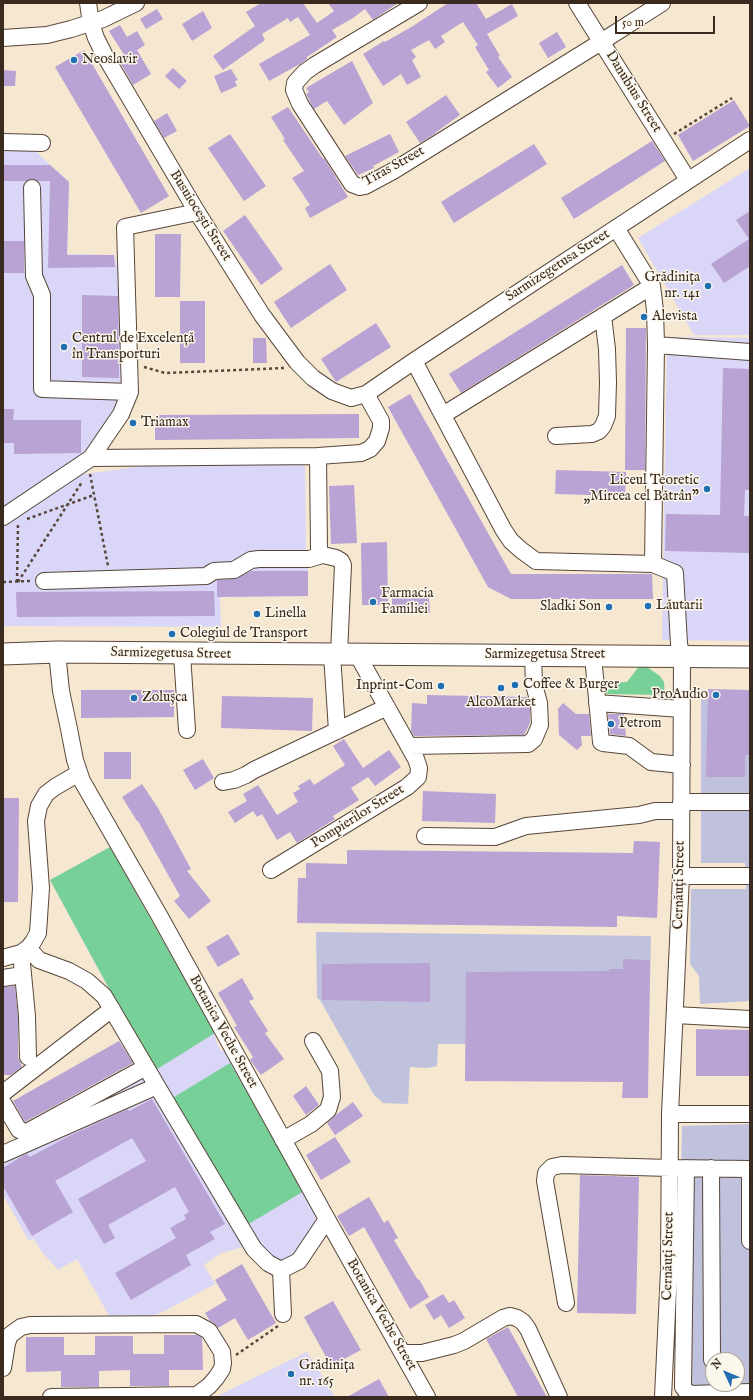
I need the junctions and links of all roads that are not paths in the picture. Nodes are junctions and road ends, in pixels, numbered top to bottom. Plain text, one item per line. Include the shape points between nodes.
1 (88, 3) edge
2 (136, 3) edge
3 (419, 3) edge
4 (577, 3) edge
5 (662, 3) edge
6 (91, 23) junction
7 (3, 38) edge
8 (601, 42) junction
9 (750, 140) edge
10 (3, 142) edge
11 (42, 143) dead end
12 (688, 180) junction
13 (32, 188) dead end
14 (197, 212) junction
15 (616, 228) junction
16 (652, 286) junction
17 (603, 316) junction
18 (656, 345) junction
19 (750, 352) edge
20 (414, 361) junction
21 (130, 392) junction
22 (366, 394) junction
23 (351, 398) joint
24 (443, 415) junction
25 (556, 436) dead end
26 (318, 456) junction
27 (91, 458) junction
28 (9, 518) edge
29 (321, 553) junction
30 (653, 564) junction
31 (44, 580) road end
32 (57, 652) junction
33 (3, 654) edge
34 (182, 654) junction
35 (343, 654) junction
36 (534, 655) junction
37 (592, 656) junction
38 (682, 656) junction
39 (750, 657) edge
40 (597, 703) junction
41 (387, 707) junction
42 (682, 709) junction
43 (187, 730) dead end
44 (337, 731) junction
45 (409, 746) junction
46 (682, 765) junction
47 (79, 773) junction
48 (223, 782) dead end
49 (750, 802) edge
50 (681, 806) junction
51 (425, 836) dead end
52 (271, 870) dead end
53 (681, 876) junction
54 (750, 876) edge
55 (24, 951) junction
56 (3, 958) edge
57 (23, 975) junction
58 (3, 978) edge
59 (112, 1009) junction
60 (675, 1015) junction
61 (750, 1019) edge
62 (313, 1041) dead end
63 (28, 1058) dead end
64 (146, 1067) junction
65 (157, 1086) junction
66 (3, 1093) edge
67 (3, 1103) edge
68 (670, 1114) junction
69 (750, 1114) edge
70 (283, 1140) junction
71 (3, 1154) edge
72 (678, 1168) junction
73 (711, 1168) junction
74 (750, 1169) edge
75 (327, 1219) junction
76 (750, 1241) edge
77 (281, 1270) junction
78 (566, 1302) dead end
79 (283, 1314) road end
80 (712, 1352) edge
81 (403, 1353) junction
82 (3, 1368) edge
83 (750, 1392) edge
84 (198, 1396) edge
85 (51, 1397) edge
86 (428, 1397) edge
87 (559, 1397) edge
88 (663, 1397) edge

1 - 6 street, Busuiocești Street
2 - 6 street
3 - 8 street, Tiras Street via 315,65 295,83 294,90 300,104 352,184 360,187 375,181
4 - 8 street, Danubius Street
5 - 8 street, Tiras Street
6 - 7 street via 47,35
6 - 14 street, Busuiocești Street via 105,56
8 - 12 street, Danubius Street
9 - 12 street, Sarmizegetusa Street
10 - 11 street
12 - 15 street, Sarmizegetusa Street
13 - 21 street via 34,276 42,295 42,389
14 - 21 street via 125,227
14 - 23 street, Busuiocești Street via 262,315 297,362 313,378 332,391
15 - 16 street
15 - 20 street, Sarmizegetusa Street
16 - 17 street
16 - 18 street
17 - 24 street
17 - 25 street via 607,349 607,416 599,431 592,434
18 - 19 street
18 - 30 street
20 - 22 street, Sarmizegetusa Street
20 - 24 street
21 - 27 street via 121,414
22 - 23 street, Sarmizegetusa Street
22 - 26 street via 381,421 377,441 370,449 361,453
24 - 30 street via 503,529 511,541 536,561
26 - 27 street
26 - 29 street via 318,542
27 - 28 street
29 - 31 street via 309,559 251,560 234,570 214,571 206,576
29 - 35 street via 336,558 343,565
30 - 38 street, Cernăuți Street via 675,573
32 - 33 main road, Sarmizegetusa Street
32 - 34 main road, Sarmizegetusa Street
32 - 47 street, Botanica Veche Street via 61,690
34 - 35 main road, Sarmizegetusa Street
34 - 43 street
35 - 36 main road, Sarmizegetusa Street
35 - 41 street, Pompierilor Street
35 - 44 street
36 - 37 main road, Sarmizegetusa Street
36 - 45 street via 534,685 539,703 540,725 534,739 528,744
37 - 38 main road, Sarmizegetusa Street
37 - 40 street
38 - 39 main road, Sarmizegetusa Street
38 - 42 street, Cernăuți Street
40 - 42 street
40 - 46 street via 601,742 629,746 651,762
41 - 44 street
41 - 45 street, Pompierilor Street
42 - 46 street, Cernăuți Street
44 - 48 street via 246,775
45 - 52 street, Pompierilor Street via 419,768 418,776 408,787
46 - 50 street, Cernăuți Street
47 - 55 street via 46,794 39,806 36,821 41,874 40,917 38,933
47 - 70 street, Botanica Veche Street
49 - 50 street
50 - 51 street via 639,816 526,826 494,837
50 - 53 street, Cernăuți Street
53 - 54 street
53 - 60 street, Cernăuți Street
55 - 56 street
55 - 57 street
55 - 59 street via 87,981 104,996
57 - 58 street
57 - 63 street
59 - 64 street
59 - 66 street
60 - 61 street
60 - 68 street, Cernăuți Street
62 - 70 street via 330,1071 332,1097 328,1110 311,1124
64 - 65 street
64 - 67 street via 27,1132 19,1130
65 - 71 street
65 - 77 street via 254,1249 268,1263
68 - 69 street
68 - 72 street, Cernăuți Street
70 - 75 street, Botanica Veche Street
72 - 73 street
72 - 78 street via 562,1165 552,1167 546,1172 545,1181
72 - 83 street via 683,1387 691,1394
72 - 88 street, Cernăuți Street via 669,1270
73 - 74 street
73 - 80 street
74 - 76 street
75 - 77 street via 299,1262
75 - 81 street, Botanica Veche Street
77 - 79 street
81 - 86 street, Botanica Veche Street
81 - 87 street via 422,1353 454,1345 510,1316 523,1322 528,1329
82 - 84 street via 10,1335 21,1327 196,1324 209,1331 214,1338 222,1352 223,1362 216,1378
84 - 85 street

